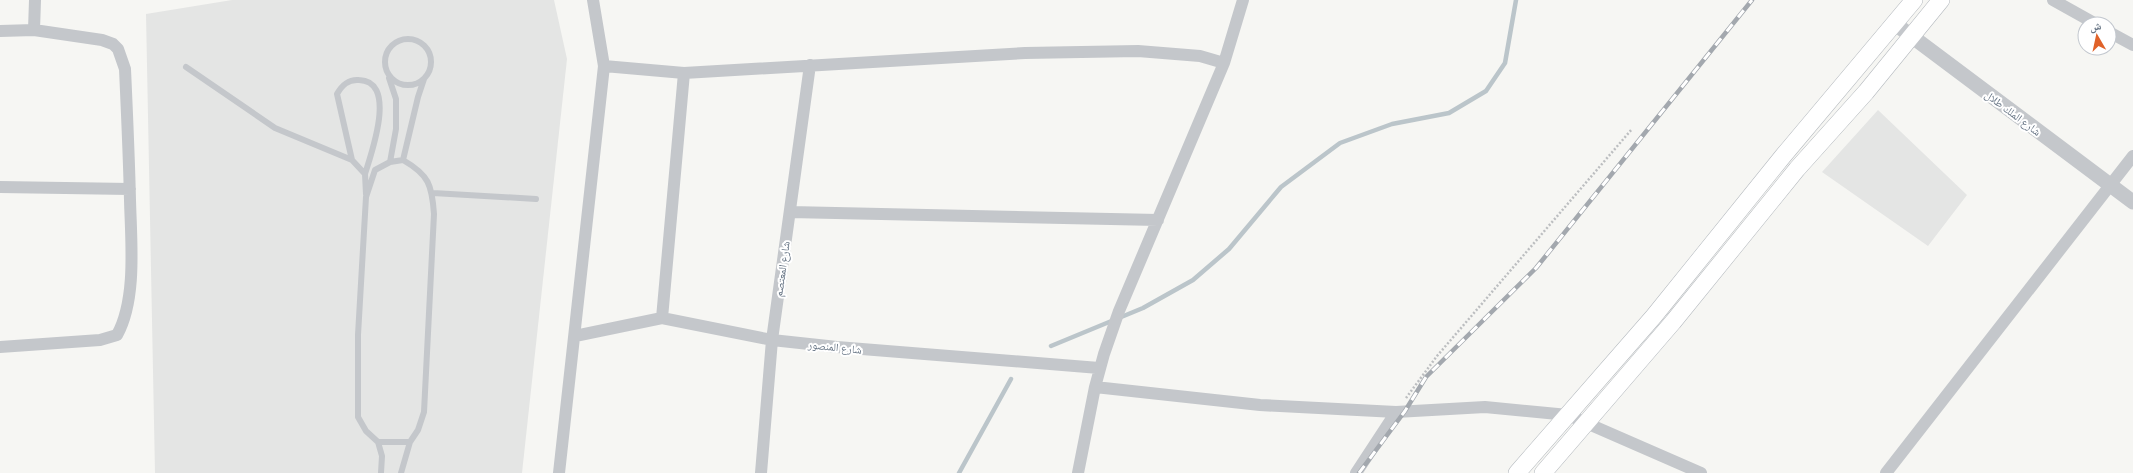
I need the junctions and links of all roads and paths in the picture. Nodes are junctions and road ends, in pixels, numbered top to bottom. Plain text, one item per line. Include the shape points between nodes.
1 (35, 0) edge
2 (593, 0) edge
3 (1243, 0) edge
4 (1914, 0) edge
5 (1941, 0) edge
6 (2053, 0) edge
7 (2082, 16) edge
8 (1894, 23) junction
9 (34, 30) junction
10 (0, 31) edge
11 (2117, 36) edge
12 (1911, 37) junction
13 (2133, 45) edge
14 (1224, 63) junction
15 (810, 65) junction
16 (604, 66) junction
17 (186, 67) dead end
18 (684, 73) junction
19 (388, 75) junction
20 (424, 79) junction
21 (1632, 129) dead end
22 (1783, 156) junction
23 (2133, 156) edge
24 (352, 160) junction
25 (403, 160) junction
26 (390, 162) junction
27 (1797, 169) junction
28 (365, 174) junction
29 (2110, 184) junction
30 (0, 187) edge
31 (130, 189) junction
32 (433, 193) junction
33 (366, 197) junction
34 (536, 199) dead end
35 (2133, 202) edge
36 (790, 212) junction
37 (1158, 220) junction
38 (662, 318) junction
39 (575, 336) junction
40 (772, 340) junction
41 (0, 347) edge
42 (1099, 368) junction
43 (1094, 387) junction
44 (1396, 412) junction
45 (1568, 415) junction
46 (1586, 422) junction
47 (378, 442) junction
48 (410, 442) junction
49 (381, 473) edge
50 (401, 473) edge
51 (558, 473) edge
52 (761, 473) edge
53 (1078, 473) edge
54 (1356, 473) edge
55 (1517, 473) edge
56 (1543, 473) edge
57 (1701, 473) edge
58 (1886, 473) edge

1 - 9 street
2 - 16 street
3 - 14 street
4 - 8 main road
5 - 12 main road
6 - 7 street
8 - 12 street, شارع الملك طلال
8 - 22 main road
9 - 10 street
9 - 31 street via 102,40 113,44 118,50 125,69
11 - 13 street
12 - 27 main road
12 - 29 street, شارع الملك طلال
14 - 15 street via 1200,56 1138,51 1026,53
14 - 37 street
15 - 18 street
15 - 36 street, شارع المعتصم
16 - 18 street
16 - 39 street
17 - 24 lane via 275,128
18 - 38 street
19 - 20 lane via 406,86
19 - 20 lane via 385,67 387,51 396,41 410,38 418,40 430,52 432,64
19 - 26 lane via 396,99 396,129
20 - 25 lane
21 - 44 path via 1437,356
22 - 27 main road
22 - 45 main road
23 - 29 street
24 - 28 lane
24 - 28 lane via 337,94 341,86 349,81 359,80 369,82 375,87 380,101 375,143
25 - 26 lane
25 - 32 lane via 426,176
26 - 33 lane via 375,170
27 - 46 main road via 1706,282
28 - 33 lane
29 - 35 street, شارع الملك طلال
29 - 58 street
30 - 31 street
31 - 41 street via 131,258 127,308 117,335 100,340
32 - 34 lane
32 - 48 lane via 424,412 418,430
33 - 47 lane via 358,335 358,417 366,431
36 - 37 street
36 - 40 street, شارع المعتصم
37 - 42 street via 1119,311
38 - 39 street, شارع المنصور
38 - 40 street, شارع المنصور
39 - 51 street
40 - 42 street, شارع المنصور
40 - 52 street, شارع المعتصم
42 - 43 street
43 - 44 street via 1246,404
43 - 53 street
44 - 45 street via 1485,407
44 - 54 street
45 - 46 street
45 - 55 main road
46 - 56 main road
46 - 57 street
47 - 48 lane
47 - 49 lane via 382,456
48 - 50 lane

